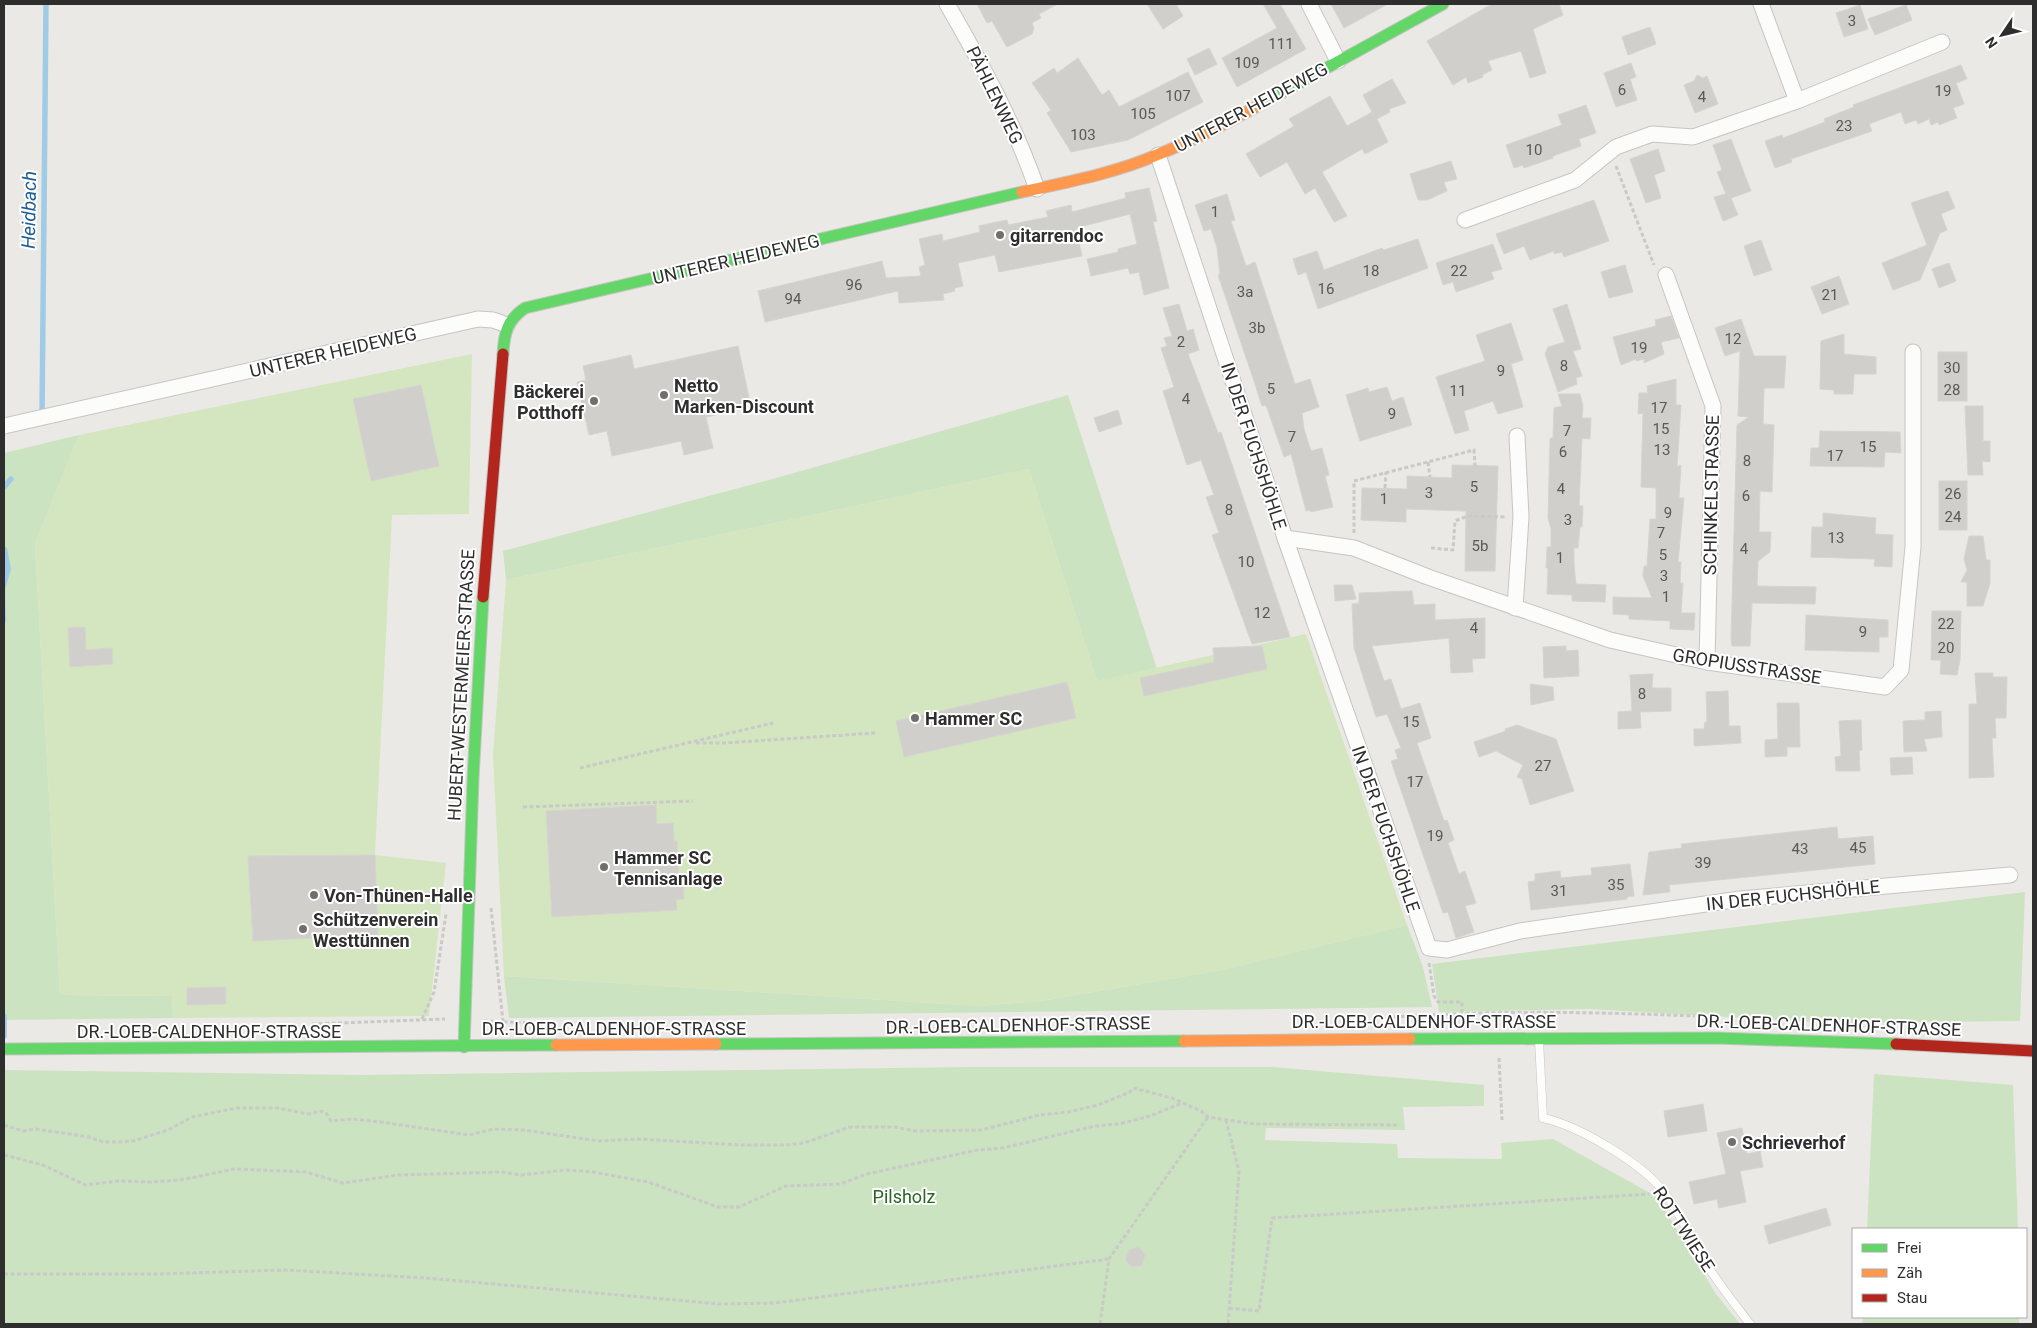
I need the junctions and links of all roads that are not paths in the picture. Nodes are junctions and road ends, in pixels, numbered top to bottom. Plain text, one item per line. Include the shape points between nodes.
1 (947, 4) edge
2 (1309, 4) edge
3 (1443, 4) edge
4 (1762, 4) edge
5 (1942, 42) dead end
6 (1338, 61) junction
7 (1797, 100) junction
8 (1158, 154) junction
9 (1037, 189) junction
10 (1465, 220) dead end
11 (1666, 275) road end
12 (506, 325) junction
13 (1913, 352) dead end
14 (4, 426) edge
15 (1518, 436) dead end
16 (1285, 538) junction
17 (1515, 608) junction
18 (1707, 662) junction
19 (2010, 875) dead end
20 (1539, 1038) junction
21 (464, 1047) junction
22 (7, 1049) edge
23 (2033, 1051) edge
24 (1750, 1324) edge

1 - 9 street, PÄHLENWEG via 977,56
2 - 6 street
3 - 6 main road, UNTERER HEIDEWEG
4 - 7 street
5 - 7 street
6 - 8 main road, UNTERER HEIDEWEG via 1227,123
7 - 10 street via 1693,137 1652,134 1611,151 1575,180
8 - 9 main road, UNTERER HEIDEWEG via 1092,176
8 - 16 street, IN DER FUCHSHÖHLE
9 - 12 main road, UNTERER HEIDEWEG via 525,308
11 - 18 street, SCHINKELSTRASSE via 1713,406
12 - 14 street, UNTERER HEIDEWEG via 478,319
12 - 21 main road, HUBERT-WESTERMEIER-STRASSE via 480,634
13 - 18 street, GROPIUSSTRASSE via 1913,547 1901,670 1885,687
15 - 17 street via 1521,517
16 - 17 street, GROPIUSSTRASSE via 1354,548
16 - 19 street, IN DER FUCHSHÖHLE via 1429,948 1447,950 1520,931 1740,899
17 - 18 street, GROPIUSSTRASSE via 1610,640
20 - 21 main road, DR.-LOEB-CALDENHOF-STRASSE
20 - 23 main road, DR.-LOEB-CALDENHOF-STRASSE via 1746,1039
20 - 24 lane, ROTTWIESE via 1543,1118 1567,1124 1640,1168 1665,1193 1704,1261
21 - 22 main road, DR.-LOEB-CALDENHOF-STRASSE

